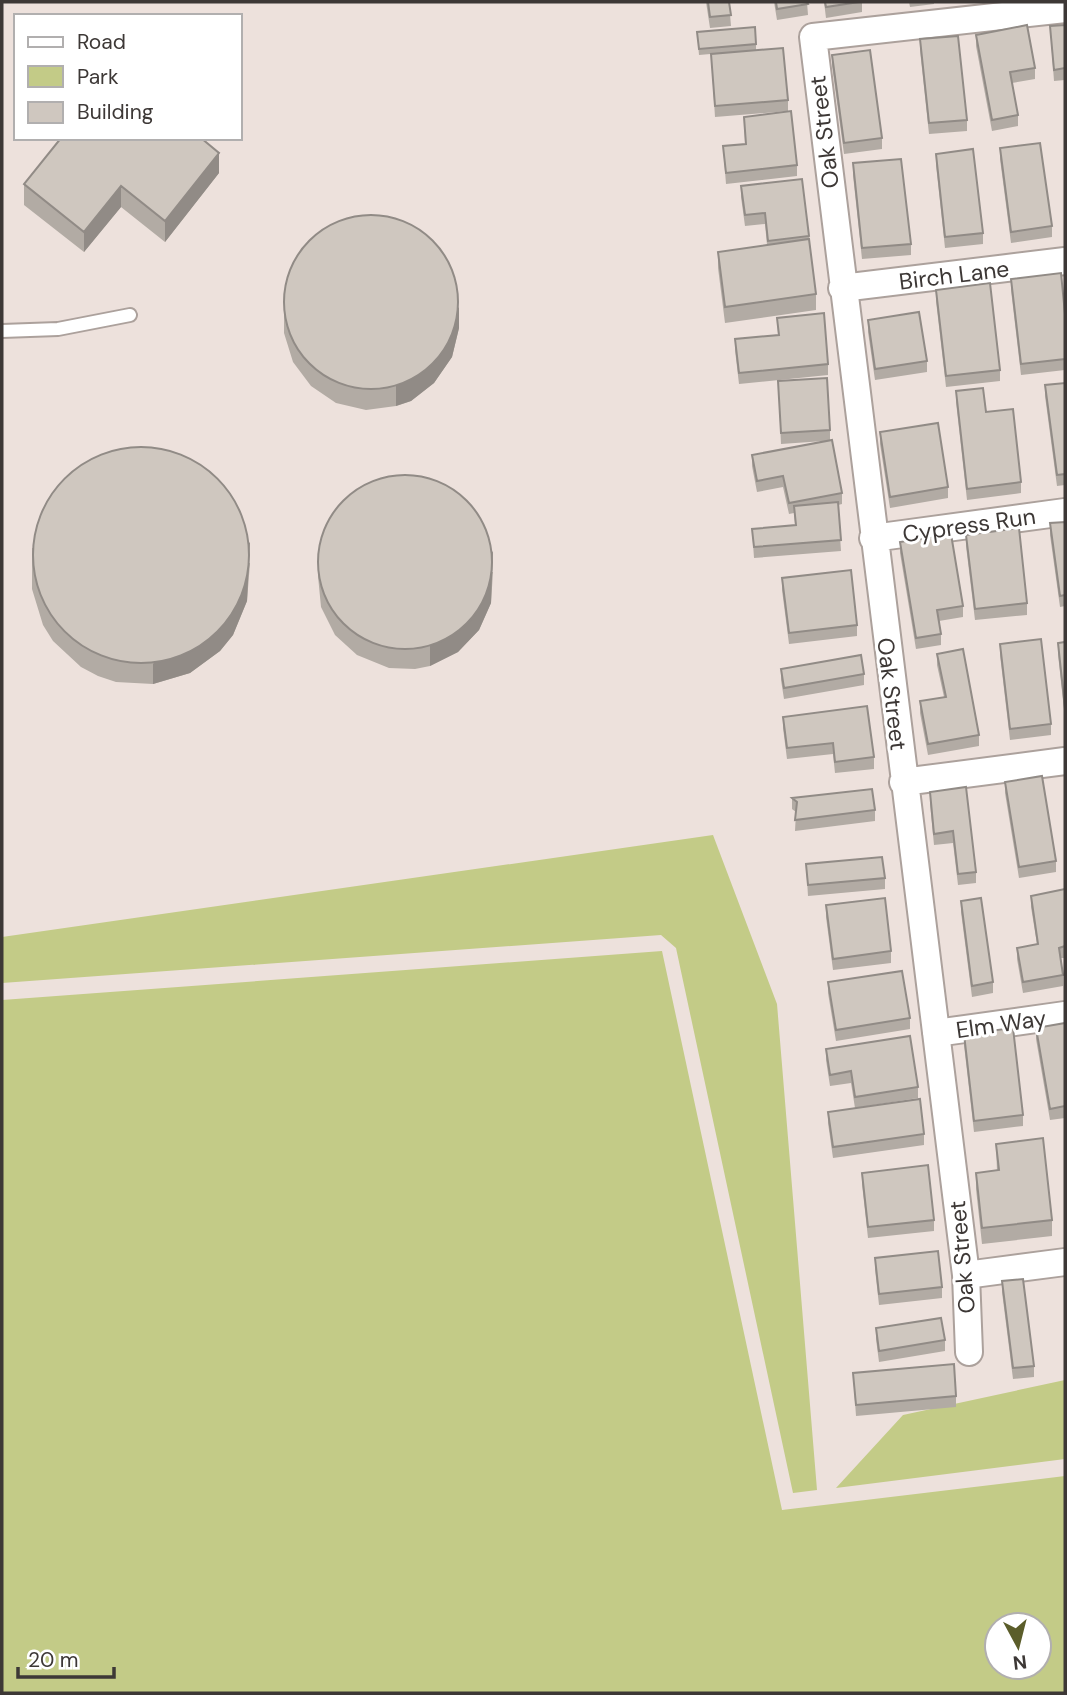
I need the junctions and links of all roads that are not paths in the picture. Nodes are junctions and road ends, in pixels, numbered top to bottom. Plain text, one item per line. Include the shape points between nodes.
1 (1065, 9) edge
2 (1065, 261) edge
3 (842, 288) junction
4 (130, 315) dead end
5 (2, 331) edge
6 (1065, 512) edge
7 (873, 538) junction
8 (1065, 761) edge
9 (903, 782) junction
10 (1065, 1015) edge
11 (936, 1033) junction
12 (1065, 1262) edge
13 (966, 1275) junction
14 (969, 1352) dead end

1 - 3 street, Oak Street via 813,37
2 - 3 street, Birch Lane
3 - 7 street, Oak Street
4 - 5 lane via 58,329
6 - 7 street, Cypress Run
7 - 9 street, Oak Street
8 - 9 street
9 - 11 street, Oak Street
10 - 11 street, Elm Way
11 - 13 street, Oak Street
12 - 13 street
13 - 14 street, Oak Street

